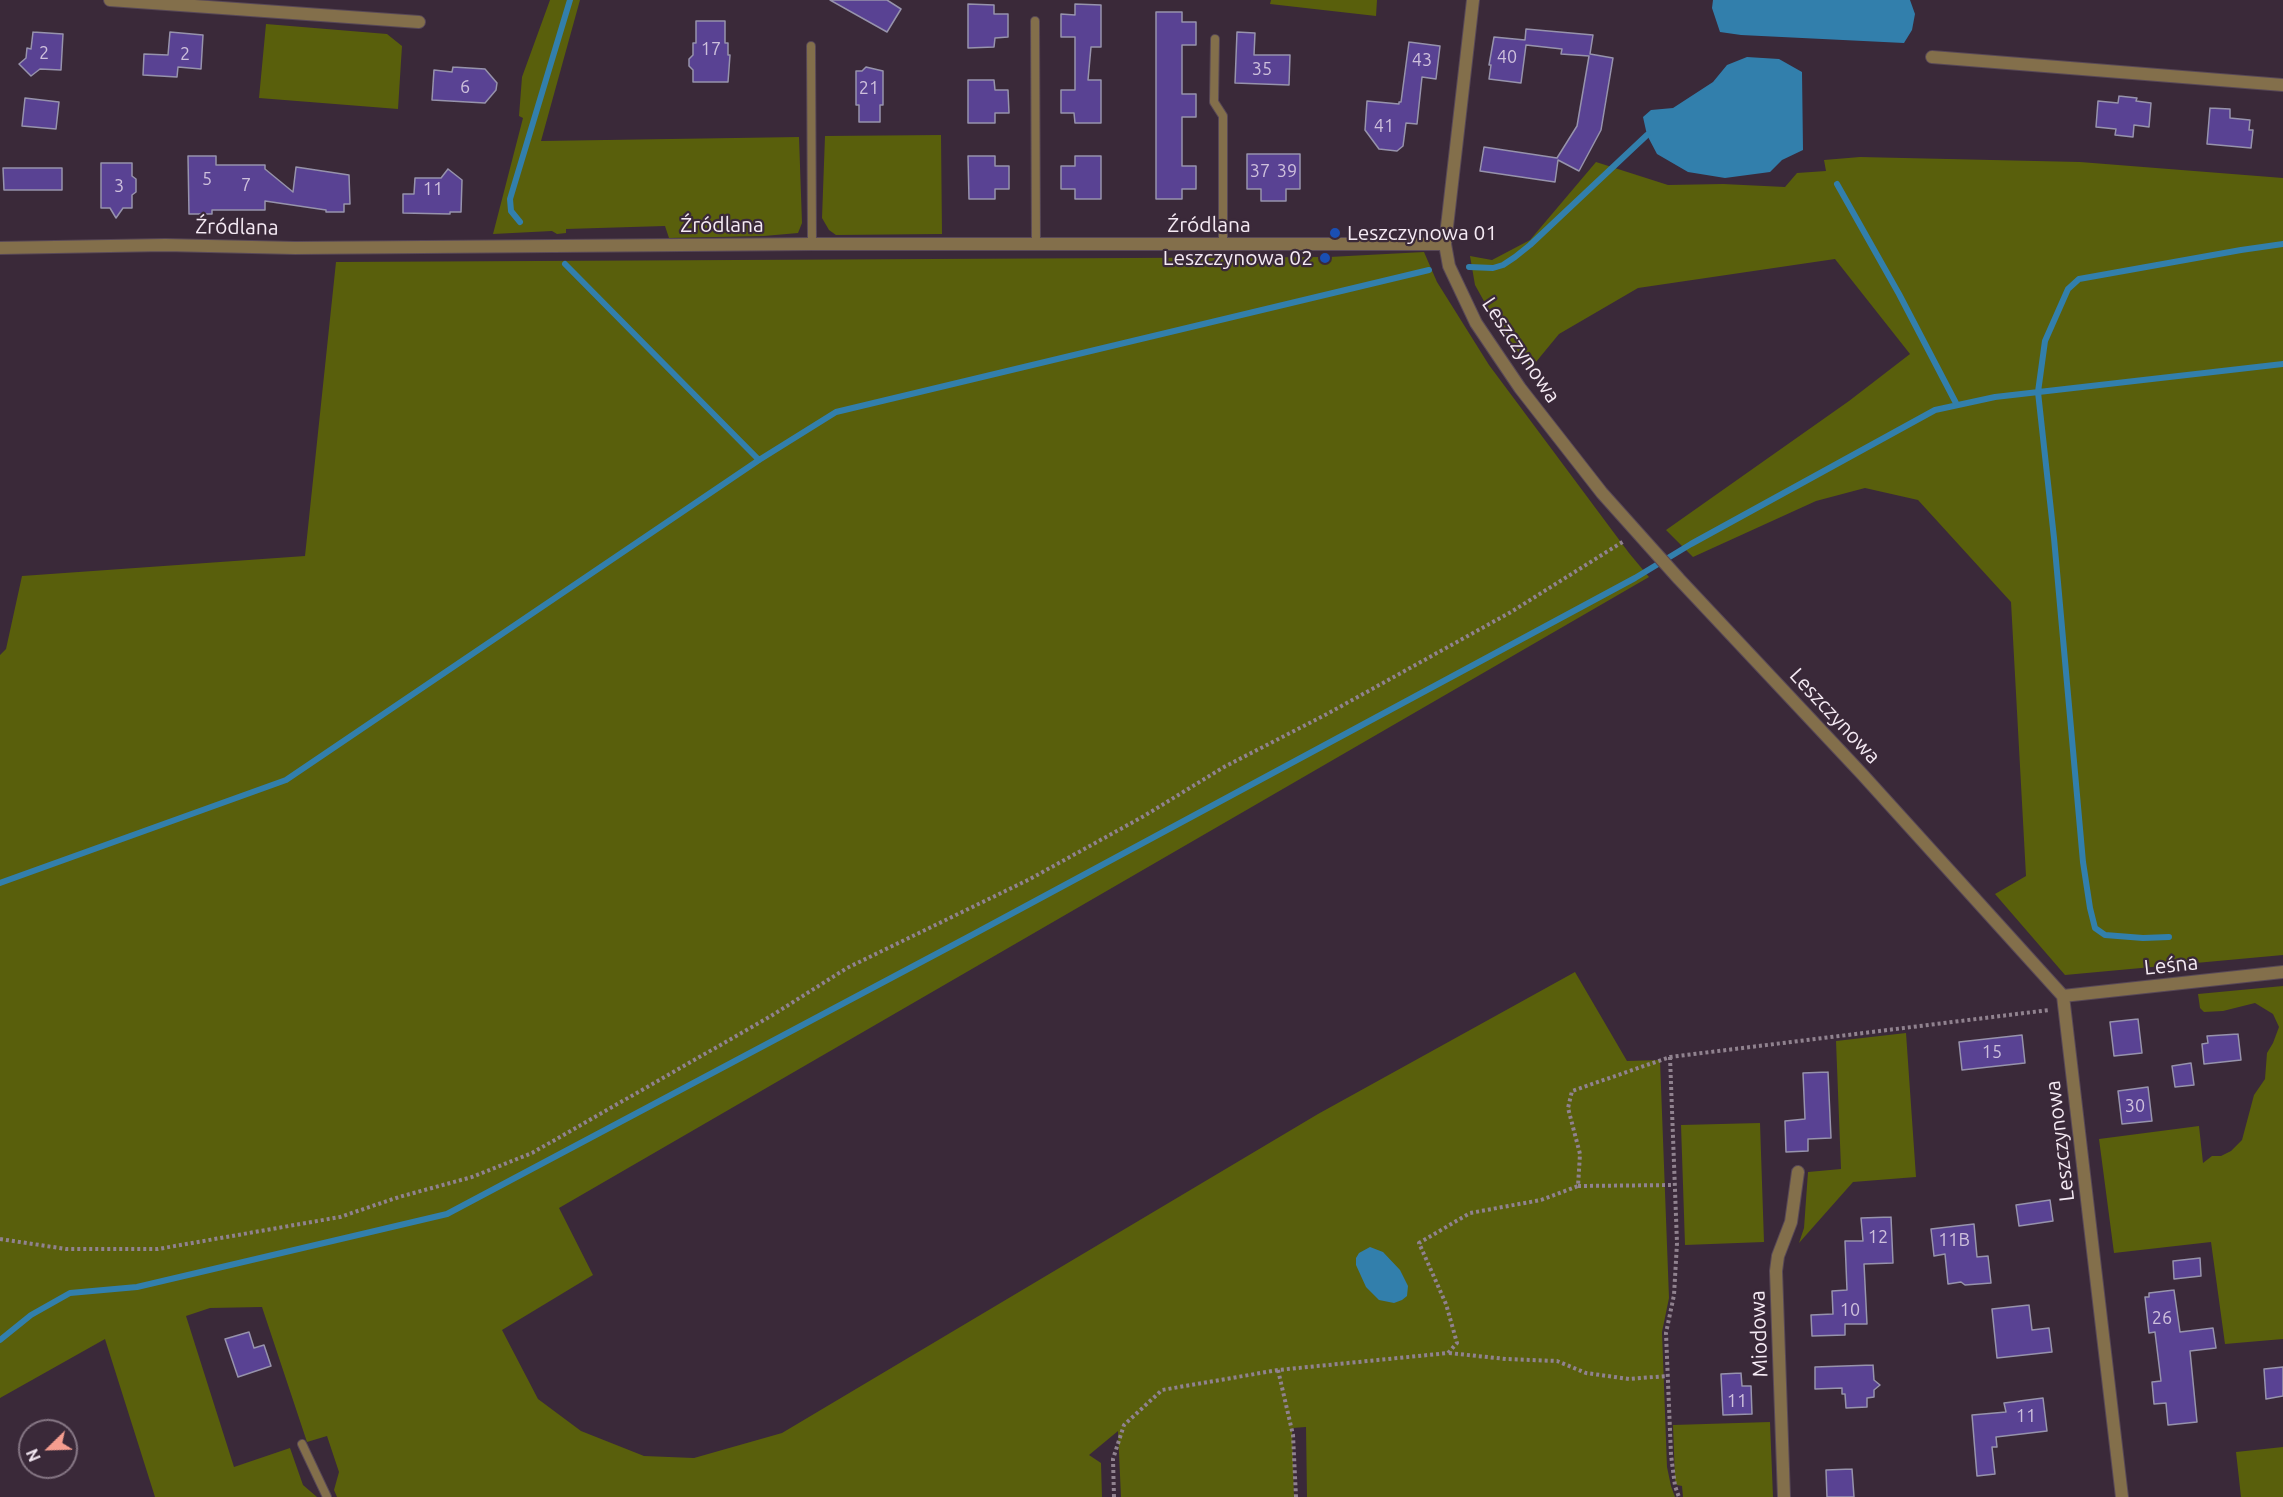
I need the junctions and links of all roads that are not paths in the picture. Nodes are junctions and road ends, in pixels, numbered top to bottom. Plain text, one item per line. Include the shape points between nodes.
1 (110, 0) edge
2 (1473, 0) edge
3 (1035, 21) dead end
4 (419, 22) dead end
5 (1215, 39) dead end
6 (812, 46) dead end
7 (1932, 57) dead end
8 (2283, 85) edge
9 (812, 244) junction
10 (1036, 244) junction
11 (1223, 244) junction
12 (1445, 244) junction
13 (0, 248) edge
14 (2283, 972) edge
15 (2063, 1002) junction
16 (1798, 1172) dead end
17 (302, 1444) dead end
18 (327, 1497) edge
19 (1784, 1497) edge
20 (2122, 1497) edge

1 - 4 street
2 - 12 street, Leszczynowa
3 - 10 lane
5 - 11 lane via 1214,102 1223,116
6 - 9 lane
7 - 8 street
9 - 10 street, Źródlana
9 - 13 street, Źródlana
10 - 11 street, Źródlana
11 - 12 street, Źródlana
12 - 15 street, Leszczynowa via 1449,266 1476,323 1520,388 1602,493 1862,774
14 - 15 street, Leśna
15 - 20 street, Leszczynowa
16 - 19 street, Miodowa via 1791,1222 1776,1271
17 - 18 lane

